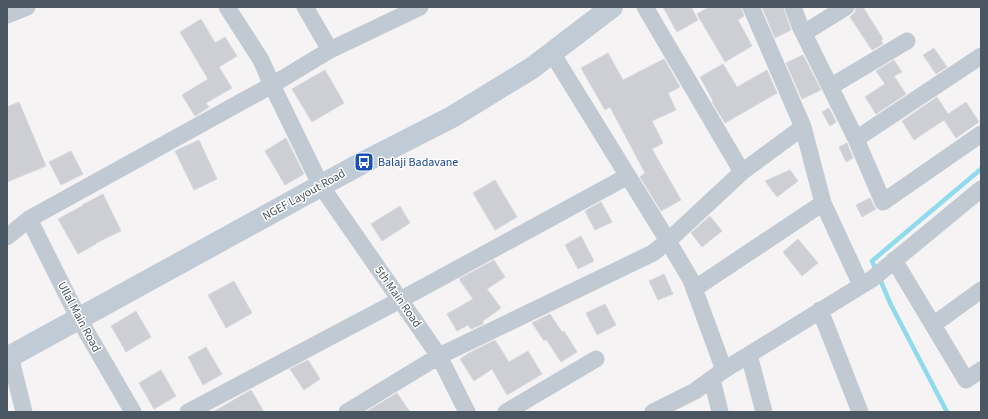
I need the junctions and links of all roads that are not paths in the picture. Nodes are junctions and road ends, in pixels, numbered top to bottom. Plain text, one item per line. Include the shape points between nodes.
1 (26, 7) edge
2 (227, 7) edge
3 (306, 7) edge
4 (420, 7) edge
5 (612, 7) edge
6 (645, 7) edge
7 (751, 7) edge
8 (793, 7) edge
9 (846, 7) edge
10 (7, 15) edge
11 (804, 33) junction
12 (907, 40) dead end
13 (330, 50) junction
14 (552, 53) junction
15 (981, 56) edge
16 (272, 85) junction
17 (830, 87) junction
18 (803, 127) junction
19 (981, 134) edge
20 (856, 139) junction
21 (742, 172) junction
22 (628, 176) junction
23 (321, 186) junction
24 (981, 189) edge
25 (823, 203) junction
26 (29, 219) junction
27 (7, 237) edge
28 (668, 241) junction
29 (889, 264) junction
30 (866, 282) junction
31 (694, 289) junction
32 (981, 290) edge
33 (400, 300) junction
34 (820, 310) junction
35 (79, 319) junction
36 (933, 325) junction
37 (749, 355) junction
38 (439, 356) junction
39 (9, 357) edge
40 (596, 359) dead end
41 (981, 370) edge
42 (718, 375) junction
43 (24, 412) edge
44 (134, 412) edge
45 (188, 412) edge
46 (347, 412) edge
47 (467, 412) edge
48 (506, 412) edge
49 (653, 412) edge
50 (720, 412) edge
51 (764, 412) edge
52 (860, 412) edge

1 - 10 street
2 - 16 street, 5th Main Road via 261,60
3 - 13 street
4 - 13 street
5 - 14 street, NGEF Layout Road
6 - 21 street
7 - 18 street
8 - 11 street
9 - 11 street
11 - 17 street
12 - 17 street
13 - 16 street
14 - 22 street
14 - 23 street, NGEF Layout Road via 452,117
15 - 20 street
16 - 23 street, 5th Main Road
16 - 26 street
17 - 20 street
18 - 21 street
18 - 25 street
19 - 20 street via 883,202
21 - 28 street
22 - 28 street
22 - 33 street
23 - 33 street, 5th Main Road
23 - 35 street, NGEF Layout Road
24 - 29 street
25 - 30 street
25 - 31 street
26 - 27 street
26 - 35 street, Ullal Main Road
28 - 31 street
28 - 38 street via 653,253
29 - 30 street
29 - 36 street
30 - 34 street
31 - 42 street
32 - 36 street
33 - 38 street, 5th Main Road
33 - 45 street
34 - 37 street
34 - 52 street
35 - 39 street, NGEF Layout Road
35 - 44 street, Ullal Main Road
36 - 41 street via 966,380
37 - 42 street
37 - 51 street
38 - 46 street
38 - 47 street, 5th Main Road
39 - 43 street
40 - 48 street
42 - 49 street via 695,391
42 - 50 street

